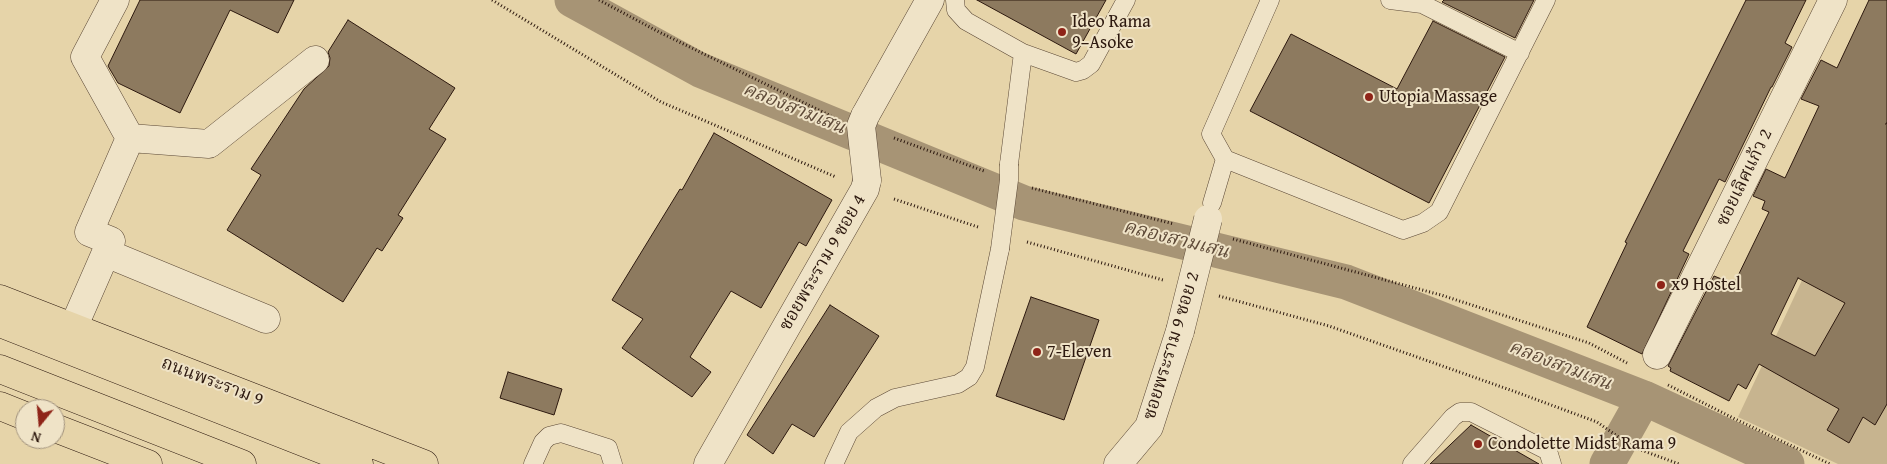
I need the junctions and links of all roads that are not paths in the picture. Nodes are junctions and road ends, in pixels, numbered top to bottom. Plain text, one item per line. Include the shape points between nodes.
1 (115, 0) edge
2 (930, 0) edge
3 (955, 0) edge
4 (1126, 0) edge
5 (1270, 0) edge
6 (1390, 0) edge
7 (1546, 0) edge
8 (1833, 0) edge
9 (1520, 53) junction
10 (1023, 54) junction
11 (315, 60) dead end
12 (130, 138) junction
13 (1225, 159) junction
14 (1210, 211) joint
15 (106, 252) junction
16 (0, 299) edge
17 (266, 319) dead end
18 (0, 323) edge
19 (73, 328) junction
20 (1657, 355) dead end
21 (0, 369) edge
22 (0, 406) edge
23 (15, 412) edge
24 (65, 432) edge
25 (148, 464) edge
26 (242, 464) edge
27 (360, 464) edge
28 (424, 464) edge
29 (533, 464) edge
30 (613, 464) edge
31 (708, 464) edge
32 (834, 464) edge
33 (1118, 464) edge
34 (1412, 464) edge
35 (1552, 464) edge

1 - 12 street via 85,57
2 - 31 street, ซอยพระราม 9 ซอย 4, bridge via 861,126 867,180 865,189
3 - 10 lane via 956,10 966,21
4 - 10 lane via 1091,64 1083,70 1070,71
5 - 13 lane via 1211,134
6 - 9 lane via 1422,4
7 - 9 lane
8 - 20 street, ซอยเลิศแก้ว 2
9 - 13 lane via 1439,212 1403,230
10 - 32 lane, bridge via 1000,249 975,367 958,384 895,398 876,408 849,432
11 - 12 street via 209,144
12 - 15 street via 89,232 111,242
13 - 14 lane
14 - 33 street, ซอยพระราม 9 ซอย 2, bridge via 1180,331 1149,427
15 - 17 street
15 - 19 street
16 - 19 main road, ถนนพระราม 9
18 - 27 main road, ถนนพระราม 9
19 - 28 main road, ถนนพระราม 9
21 - 26 main road
22 - 23 main road
24 - 25 main road
29 - 30 lane via 549,436 561,433 608,448
34 - 35 lane via 1453,418 1460,412 1471,412 1548,451

